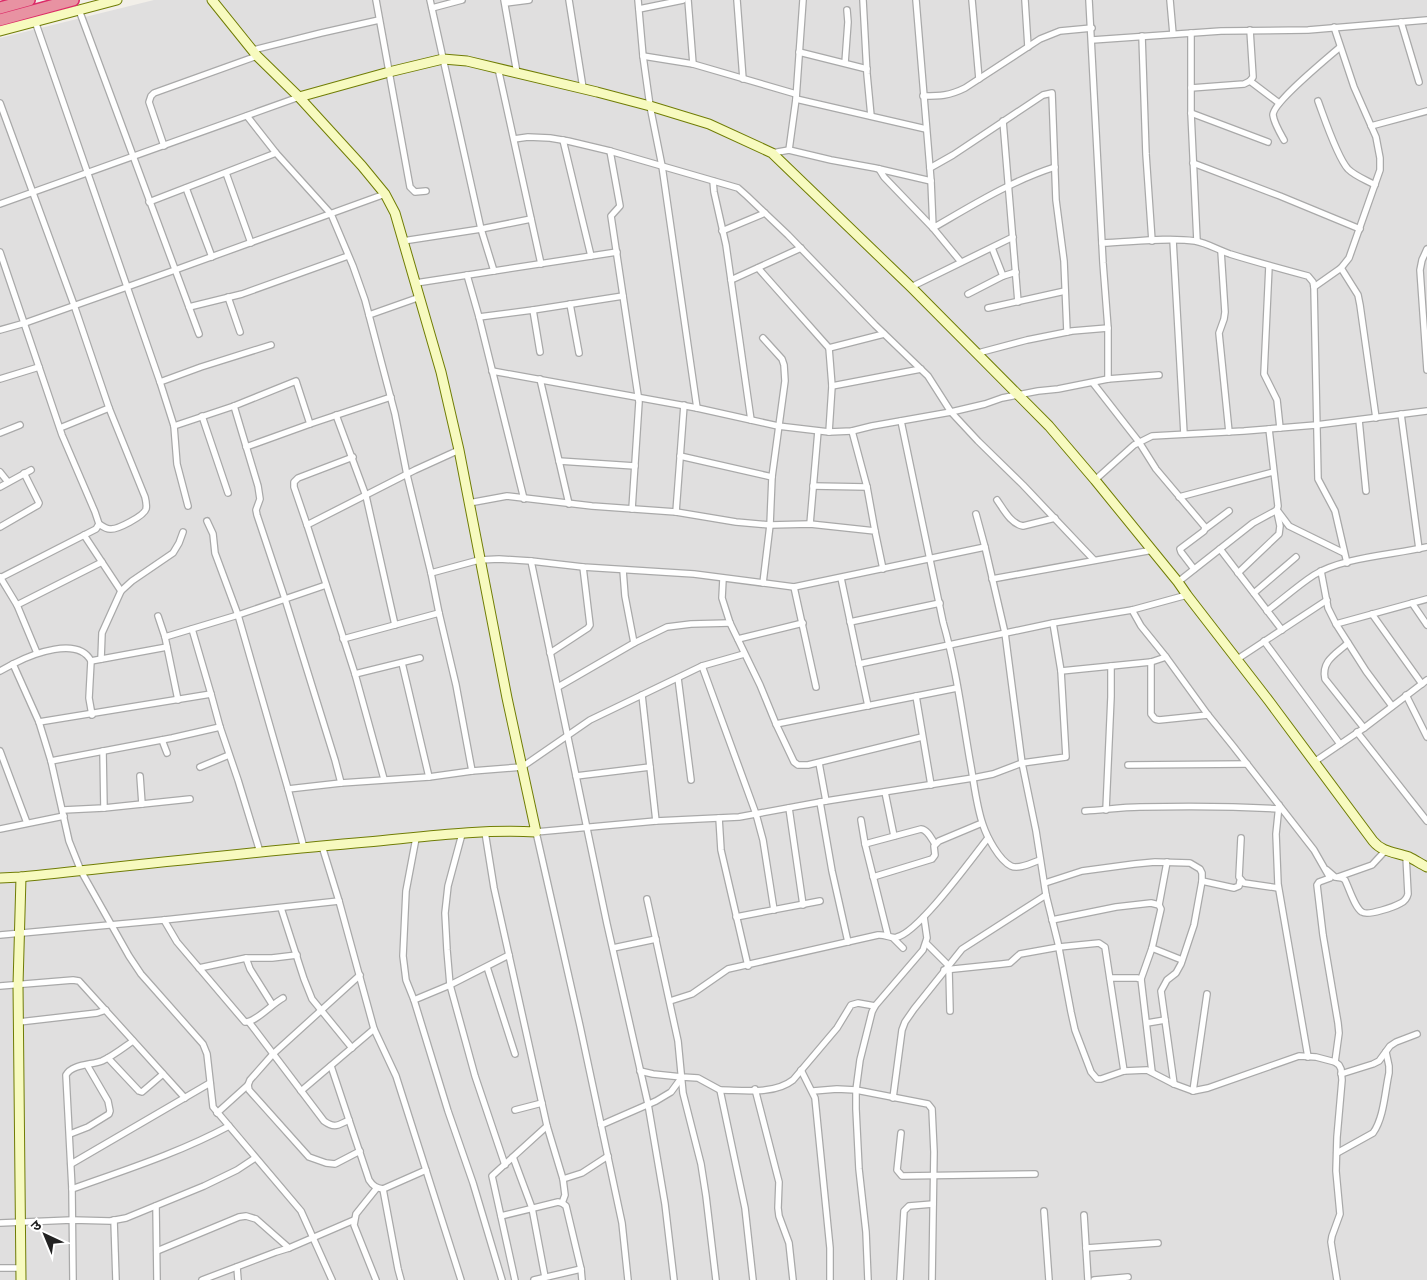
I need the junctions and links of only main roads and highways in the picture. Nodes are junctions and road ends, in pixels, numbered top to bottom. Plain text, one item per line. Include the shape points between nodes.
1 (29, 0) edge
2 (73, 0) edge
3 (0, 8) edge
4 (0, 20) edge

1 - 3 highway
2 - 4 highway

